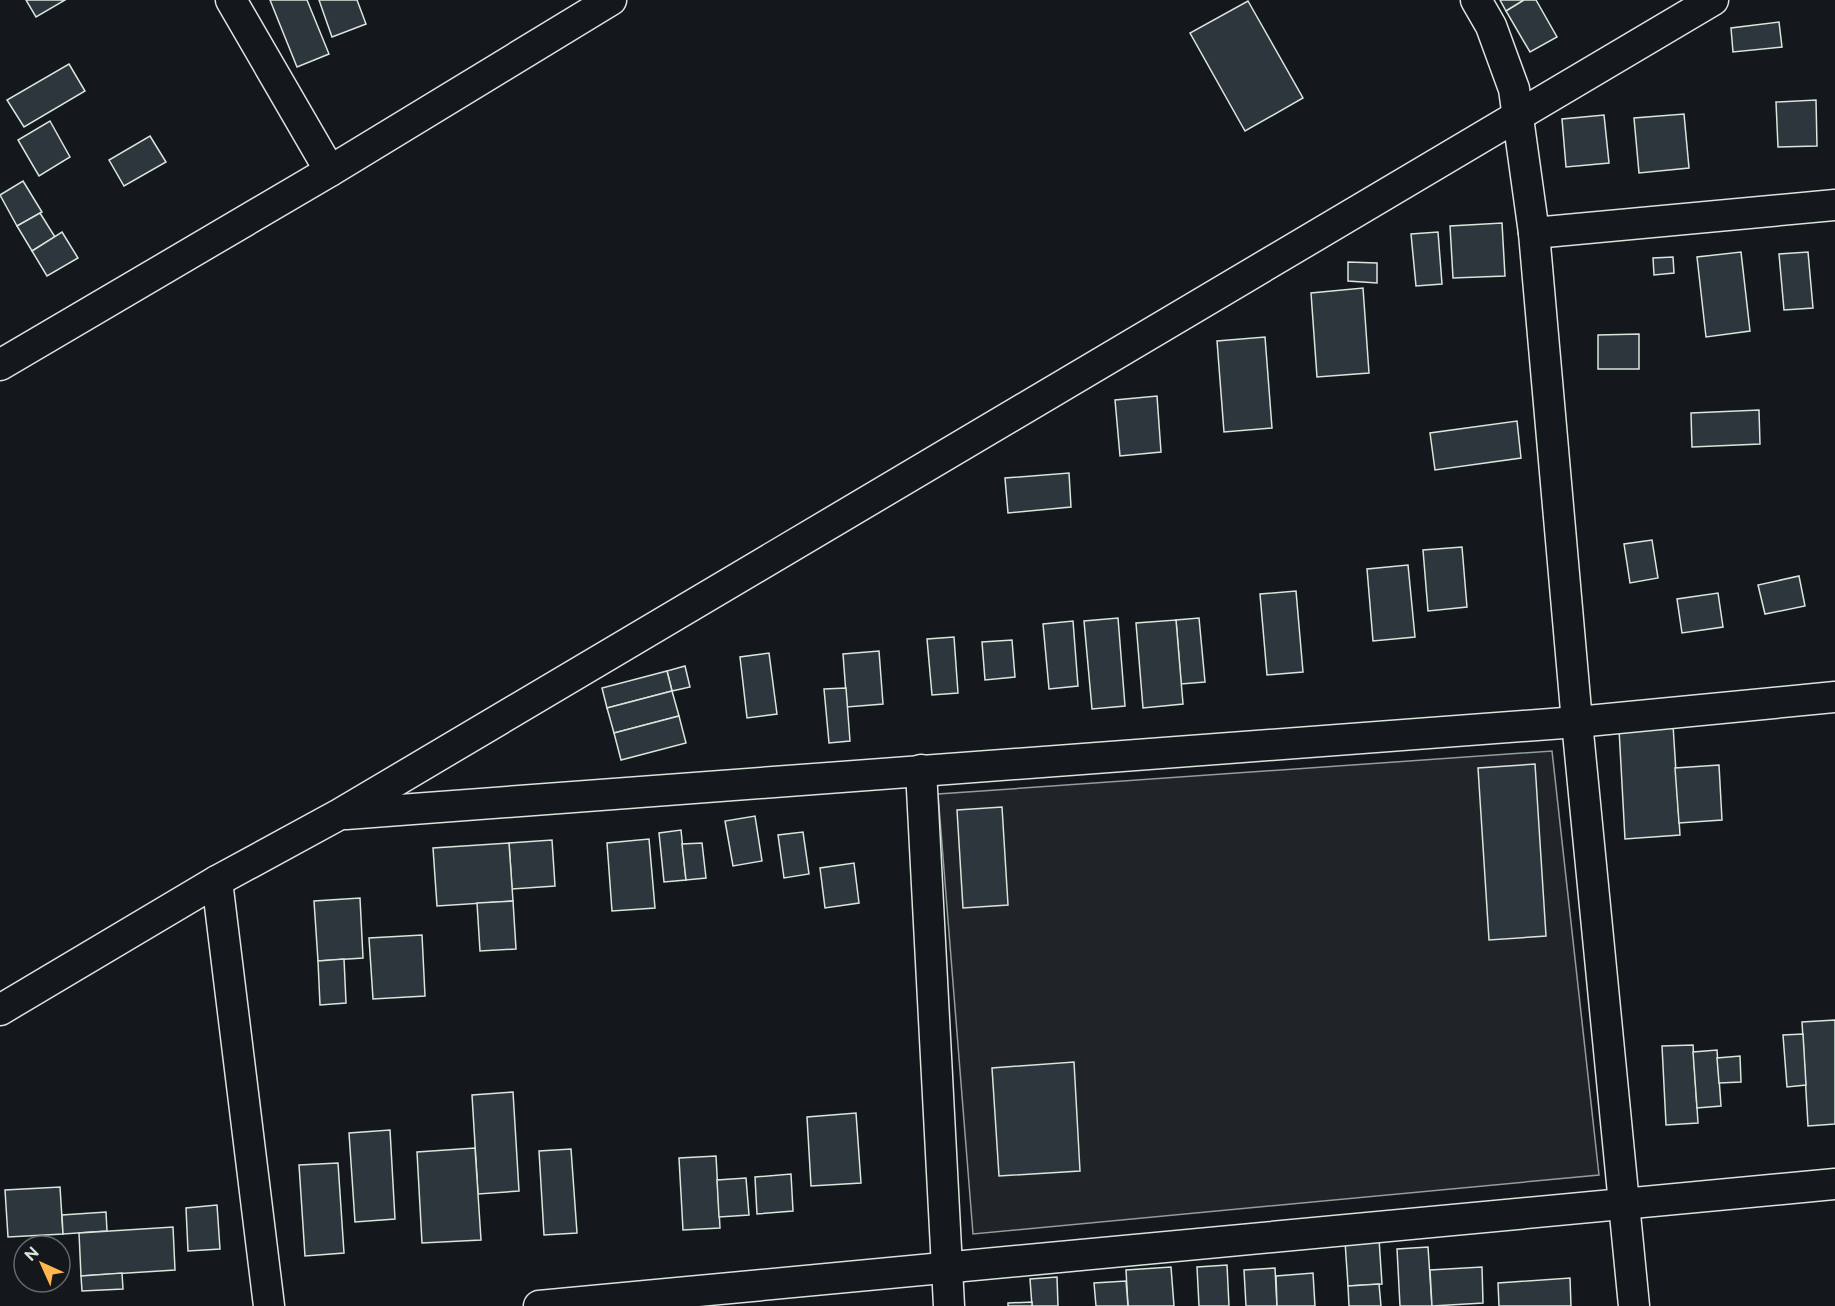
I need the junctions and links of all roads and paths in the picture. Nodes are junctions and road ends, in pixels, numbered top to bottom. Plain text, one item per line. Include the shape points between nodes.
1 (231, 0) edge
2 (611, 0) edge
3 (1476, 0) edge
4 (1713, 0) edge
5 (1518, 118) junction
6 (330, 171) junction
7 (1835, 205) edge
8 (1534, 233) junction
9 (0, 365) edge
10 (1835, 697) edge
11 (1577, 722) junction
12 (921, 770) junction
13 (340, 814) junction
14 (217, 881) junction
15 (0, 1010) edge
16 (1835, 1184) edge
17 (1624, 1203) junction
18 (947, 1268) junction
19 (268, 1306) edge
20 (539, 1306) edge
21 (949, 1306) edge
22 (1635, 1306) edge

1 - 6 street
2 - 6 street
3 - 5 street via 1491,27 1514,89
4 - 5 street
5 - 8 street
5 - 13 street
6 - 9 street
7 - 8 street
8 - 11 street
10 - 11 street
11 - 12 street
11 - 17 street
12 - 13 street
12 - 18 street
13 - 14 street
14 - 15 street
14 - 19 street
16 - 17 street
17 - 18 street
17 - 22 street
18 - 20 street
18 - 21 street

